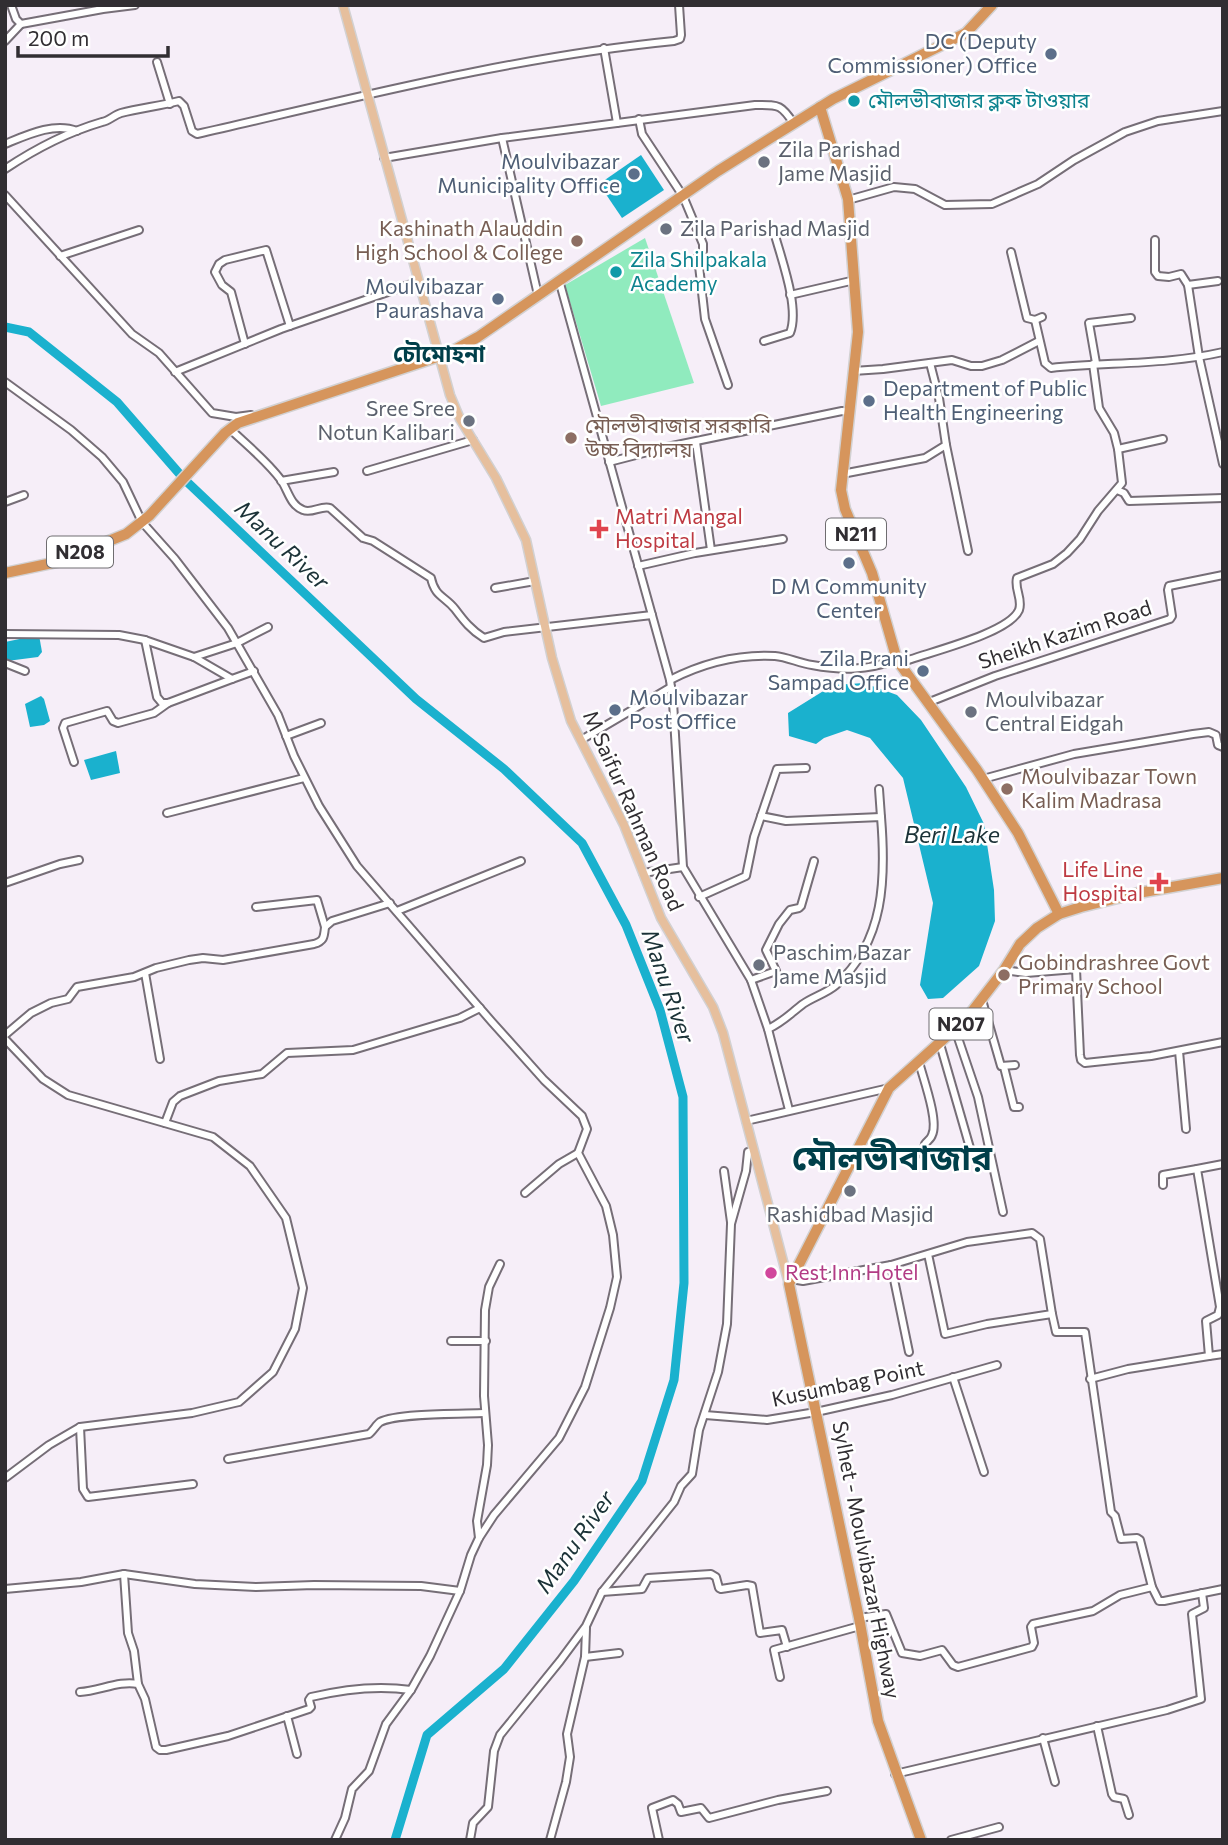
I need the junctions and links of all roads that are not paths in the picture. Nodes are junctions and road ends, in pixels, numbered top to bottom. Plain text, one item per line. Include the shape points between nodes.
1 (10, 5) edge
2 (135, 5) edge
3 (343, 5) edge
4 (678, 5) edge
5 (992, 5) edge
6 (21, 24) junction
7 (5, 41) edge
8 (604, 48) junction
9 (157, 62) dead end
10 (366, 95) junction
11 (170, 104) junction
12 (820, 107) junction
13 (1223, 111) edge
14 (639, 120) junction
15 (617, 123) junction
16 (793, 124) junction
17 (78, 131) junction
18 (502, 138) junction
19 (5, 144) edge
20 (384, 158) junction
21 (5, 169) edge
22 (5, 195) edge
23 (683, 195) junction
24 (848, 200) junction
25 (139, 230) dead end
26 (774, 232) dead end
27 (1155, 240) dead end
28 (1011, 252) dead end
29 (60, 256) junction
30 (855, 280) junction
31 (559, 281) junction
32 (1218, 281) dead end
33 (417, 282) junction
34 (1188, 285) junction
35 (538, 295) junction
36 (790, 295) junction
37 (1130, 318) dead end
38 (290, 326) junction
39 (764, 341) dead end
40 (1040, 341) junction
41 (245, 344) junction
42 (1223, 352) edge
43 (438, 356) junction
44 (1199, 357) junction
45 (930, 363) junction
46 (1094, 363) junction
47 (853, 371) junction
48 (175, 372) junction
49 (5, 382) edge
50 (728, 385) dead end
51 (274, 411) junction
52 (849, 412) junction
53 (227, 431) junction
54 (1163, 439) dead end
55 (473, 440) junction
56 (696, 442) junction
57 (946, 445) junction
58 (1118, 449) junction
59 (609, 462) junction
60 (1223, 464) edge
61 (367, 471) dead end
62 (334, 472) dead end
63 (842, 474) junction
64 (281, 481) junction
65 (1117, 490) junction
66 (24, 495) dead end
67 (1223, 498) edge
68 (5, 502) edge
69 (145, 519) junction
70 (783, 539) dead end
71 (711, 550) junction
72 (968, 551) dead end
73 (638, 566) junction
74 (5, 573) edge
75 (1223, 575) edge
76 (535, 581) junction
77 (495, 588) dead end
78 (652, 615) junction
79 (268, 627) dead end
80 (545, 628) junction
81 (5, 634) edge
82 (145, 640) junction
83 (237, 643) junction
84 (194, 657) junction
85 (899, 662) junction
86 (5, 663) edge
87 (25, 671) dead end
88 (254, 671) junction
89 (232, 679) junction
90 (671, 684) junction
91 (168, 703) junction
92 (928, 703) junction
93 (321, 723) dead end
94 (286, 736) junction
95 (581, 740) junction
96 (1223, 747) edge
97 (74, 762) dead end
98 (806, 768) dead end
99 (304, 778) junction
100 (983, 779) junction
101 (879, 789) dead end
102 (167, 813) dead end
103 (761, 816) junction
104 (881, 817) junction
105 (79, 860) dead end
106 (521, 861) dead end
107 (814, 861) dead end
108 (683, 867) junction
109 (643, 873) junction
110 (1223, 878) edge
111 (5, 883) edge
112 (699, 897) junction
113 (390, 903) junction
114 (256, 907) dead end
115 (397, 911) junction
116 (1059, 914) junction
117 (325, 927) junction
118 (1004, 970) junction
119 (145, 973) junction
120 (751, 980) junction
121 (982, 1000) junction
122 (480, 1009) junction
123 (768, 1029) junction
124 (955, 1029) junction
125 (5, 1037) edge
126 (1223, 1042) edge
127 (940, 1044) junction
128 (1179, 1051) junction
129 (160, 1059) dead end
130 (919, 1062) junction
131 (1015, 1065) dead end
132 (1004, 1067) junction
133 (889, 1088) junction
134 (1019, 1107) dead end
135 (789, 1110) junction
136 (746, 1121) junction
137 (165, 1123) junction
138 (1186, 1129) dead end
139 (970, 1148) dead end
140 (754, 1150) junction
141 (578, 1153) junction
142 (923, 1155) dead end
143 (1223, 1164) edge
144 (1198, 1169) junction
145 (724, 1171) dead end
146 (1163, 1185) dead end
147 (526, 1193) dead end
148 (1003, 1212) dead end
149 (731, 1224) junction
150 (928, 1254) junction
151 (500, 1264) dead end
152 (891, 1265) junction
153 (790, 1282) junction
154 (1052, 1314) junction
155 (486, 1341) junction
156 (451, 1342) dead end
157 (909, 1352) dead end
158 (1223, 1354) edge
159 (1209, 1356) junction
160 (997, 1365) dead end
161 (953, 1377) junction
162 (1090, 1379) junction
163 (817, 1412) junction
164 (484, 1413) junction
165 (705, 1415) junction
166 (80, 1427) junction
167 (228, 1460) dead end
168 (984, 1472) dead end
169 (5, 1478) edge
170 (193, 1484) dead end
171 (479, 1538) junction
172 (124, 1574) junction
173 (1152, 1587) junction
174 (5, 1589) edge
175 (1223, 1589) edge
176 (460, 1591) junction
177 (602, 1592) junction
178 (1202, 1593) junction
179 (859, 1622) junction
180 (586, 1626) junction
181 (787, 1647) junction
182 (619, 1653) dead end
183 (585, 1657) junction
184 (780, 1677) dead end
185 (138, 1684) junction
186 (411, 1690) junction
187 (80, 1692) dead end
188 (287, 1716) junction
189 (1097, 1726) junction
190 (1043, 1738) junction
191 (298, 1754) dead end
192 (895, 1774) junction
193 (1055, 1782) dead end
194 (827, 1791) dead end
195 (1129, 1815) dead end
196 (999, 1826) dead end
197 (985, 1836) edge
198 (335, 1840) edge
199 (470, 1840) edge
200 (550, 1840) edge
201 (659, 1840) edge
202 (921, 1840) edge
203 (951, 1840) edge

1 - 6 street
2 - 6 street
3 - 10 main road, M Saifur Rahman Road
4 - 8 street via 680,39
5 - 12 highway, N208 via 967,33
6 - 7 street
8 - 10 street
8 - 15 street
9 - 11 street
10 - 11 street via 197,134 182,102
10 - 20 main road, M Saifur Rahman Road
11 - 17 street via 119,113
12 - 16 highway, N208
12 - 24 highway, N211
13 - 24 street via 1158,121 1125,132 1038,184 992,204 945,205 915,189 894,187
14 - 15 street
14 - 16 street via 772,105 785,110
14 - 23 street via 642,134
15 - 18 street
16 - 23 highway, N208
17 - 19 street via 65,126
17 - 21 street
18 - 20 street
18 - 35 street
20 - 33 main road, M Saifur Rahman Road
22 - 29 street
23 - 31 highway, N208
23 - 50 street via 703,244 698,257 705,319
24 - 30 highway, N211
25 - 29 street
26 - 36 street
27 - 34 street via 1155,272 1161,276 1181,274
28 - 40 street via 1026,316 1039,318
29 - 48 street via 132,334 159,353
30 - 36 street
30 - 47 highway, N211 via 858,332
31 - 35 highway, N208
31 - 59 street
32 - 34 street
33 - 38 street
33 - 43 main road, M Saifur Rahman Road
34 - 44 street
35 - 43 highway, N208 via 478,337
36 - 39 street via 790,333
37 - 46 street via 1089,323
38 - 41 street
38 - 41 street via 266,250 225,260 215,272 231,292
40 - 45 street via 982,366 952,360
40 - 46 street via 1047,367
41 - 48 street
42 - 44 street
43 - 51 highway, N208
43 - 55 main road, M Saifur Rahman Road via 450,395
44 - 46 street
44 - 60 street
45 - 47 street
45 - 57 street
46 - 58 street via 1099,408
47 - 52 highway, N211
48 - 51 street via 212,413 236,417
49 - 69 street via 102,457
51 - 53 highway, N208
52 - 56 street
52 - 63 highway, N211
53 - 64 street
53 - 69 highway, N208
54 - 58 street
55 - 61 street
55 - 76 main road, M Saifur Rahman Road via 526,540
56 - 59 street
56 - 71 street
57 - 63 street via 925,458
57 - 72 street
58 - 65 street via 1123,480
59 - 73 street
62 - 64 street
63 - 85 highway, N211 via 845,509 872,573
64 - 80 street via 302,510 330,508 363,538 430,578 437,594 484,638
65 - 67 street via 1129,501
65 - 85 street via 1068,553 1017,578 1020,606 1014,618 968,641
66 - 68 street
69 - 74 highway, N208 via 126,534 57,562
69 - 83 street
70 - 71 street
71 - 73 street
73 - 78 street
75 - 92 street, Sheikh Kazim Road via 1169,586 1170,619 995,676
76 - 77 street
76 - 80 main road, M Saifur Rahman Road
78 - 80 street
78 - 90 street
79 - 83 street
80 - 95 main road, M Saifur Rahman Road via 571,721
81 - 82 street via 107,633
82 - 84 street
82 - 91 street via 157,697
83 - 84 street
83 - 88 street
84 - 89 street
85 - 90 street via 848,670 777,656 739,657 710,663
85 - 92 highway, N211
86 - 87 street
88 - 89 street
88 - 94 street
89 - 91 street
90 - 95 street
90 - 108 street
91 - 97 street via 154,713 118,723 107,711 63,724
92 - 100 highway, N211
93 - 94 street
94 - 99 street
95 - 109 main road, M Saifur Rahman Road
96 - 100 street via 1216,735 1193,734 1074,754
98 - 103 street via 777,769
99 - 102 street
99 - 113 street via 358,866
100 - 116 highway, N211 via 1018,833
101 - 104 street
103 - 104 street via 786,821
103 - 112 street via 746,876
104 - 123 street via 881,906 862,955 833,988
105 - 111 street
106 - 115 street
107 - 120 street via 800,907 790,910 766,950 776,971
108 - 109 street
108 - 112 street
109 - 136 main road, M Saifur Rahman Road via 662,918 713,1007
110 - 116 highway, N207 via 1138,892
112 - 120 street
113 - 115 street
113 - 117 street
114 - 117 street via 317,900
115 - 122 street
116 - 118 highway, N207 via 1020,944
117 - 119 street via 321,942 314,944 223,960 189,960
118 - 121 highway, N207
118 - 128 street via 1076,969 1080,1055 1085,1063
119 - 125 street via 77,987 68,999 31,1013
119 - 129 street
120 - 123 street
121 - 124 highway, N207
121 - 132 street
122 - 137 street via 353,1050 287,1053 262,1074 180,1096 173,1101
122 - 141 street via 582,1116 587,1129
123 - 135 street
124 - 127 highway, N207
124 - 148 street via 981,1109
125 - 137 street via 43,1079 68,1095
126 - 128 street
127 - 130 highway, N207
127 - 139 street
128 - 138 street
130 - 133 highway, N207
130 - 142 street via 934,1128
131 - 132 street
132 - 134 street via 1014,1107
133 - 135 street
133 - 153 highway, N207
135 - 136 street
136 - 140 main road, M Saifur Rahman Road
137 - 166 street via 213,1137 250,1166 286,1218 303,1288 295,1329 272,1372 239,1402
140 - 149 street via 748,1152
140 - 153 main road, M Saifur Rahman Road
141 - 147 street
141 - 171 street via 606,1206 613,1236 617,1277 610,1308 585,1387 559,1438
143 - 144 street
144 - 146 street via 1163,1175
144 - 159 street via 1220,1307 1218,1315 1206,1321
145 - 149 street
149 - 165 street via 727,1324
150 - 152 street
150 - 154 street via 946,1334
150 - 154 street via 967,1242 1037,1235
151 - 155 street via 489,1287
152 - 153 street
152 - 157 street
153 - 163 highway, Sylhet - Moulvibazar Highway
154 - 162 street via 1056,1332 1085,1332
155 - 156 street
155 - 164 street
158 - 159 street
159 - 162 street
160 - 161 street, Kusumbag Point
161 - 163 street, Kusumbag Point
161 - 168 street
162 - 173 street via 1111,1513 1121,1539 1140,1540
163 - 165 street, Kusumbag Point via 767,1420
163 - 179 highway, Sylhet - Moulvibazar Highway
164 - 167 street via 409,1417 379,1423 369,1434
164 - 171 street via 488,1445 477,1521
165 - 177 street via 692,1474
166 - 169 street
166 - 170 street via 83,1489 88,1497
171 - 176 street
172 - 174 street
172 - 176 street via 195,1584 421,1586
172 - 185 street
173 - 178 street via 1159,1601
173 - 179 street via 1120,1595 1093,1611 1033,1624 1032,1647 958,1667 942,1650 920,1657 901,1653 886,1614
175 - 178 street
176 - 186 street
177 - 180 street
177 - 181 street via 642,1589 648,1578 711,1574 721,1589 752,1587 760,1633 782,1630
178 - 189 street via 1204,1608 1192,1614 1201,1699
179 - 181 street
179 - 192 highway, Sylhet - Moulvibazar Highway via 878,1721
180 - 183 street
180 - 199 street via 500,1735 488,1807 473,1823
181 - 184 street via 773,1653
182 - 183 street
183 - 200 street via 567,1734 566,1782
185 - 187 street via 126,1682
185 - 188 street via 160,1750 228,1736
186 - 188 street via 360,1688 330,1693 312,1697 310,1709
186 - 198 street via 386,1724 369,1770 352,1789
188 - 191 street
189 - 190 street
189 - 195 street via 1112,1794 1124,1799
190 - 192 street
190 - 193 street
192 - 202 highway, Sylhet - Moulvibazar Highway
194 - 201 street via 709,1818 701,1808 681,1812 673,1800 652,1808
196 - 197 street
197 - 203 street

